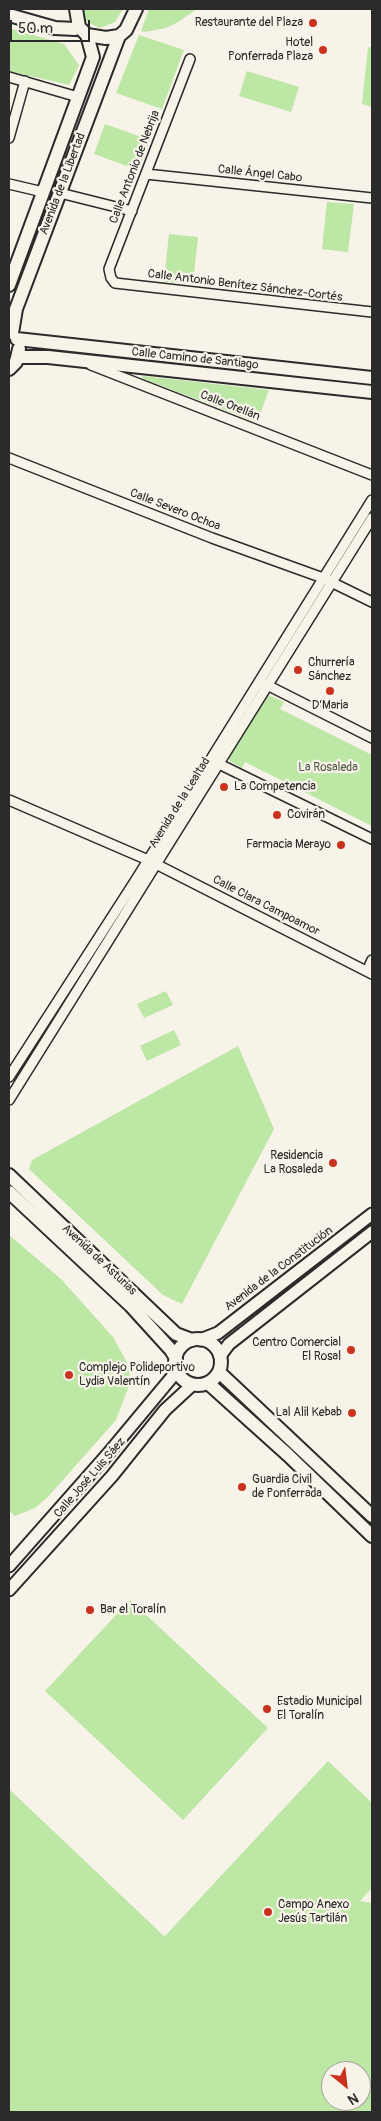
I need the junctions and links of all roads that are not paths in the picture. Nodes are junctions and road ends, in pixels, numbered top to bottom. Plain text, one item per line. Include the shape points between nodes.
1 (76, 9) edge
2 (136, 9) edge
3 (9, 15) edge
4 (83, 31) junction
5 (119, 36) junction
6 (190, 58) dead end
7 (9, 77) edge
8 (25, 81) junction
9 (78, 97) junction
10 (9, 138) edge
11 (146, 174) junction
12 (9, 184) edge
13 (43, 192) junction
14 (60, 192) junction
15 (372, 198) edge
16 (132, 211) junction
17 (10, 280) edge
18 (115, 283) joint
19 (372, 312) edge
20 (13, 334) edge
21 (18, 357) junction
22 (79, 360) junction
23 (9, 369) edge
24 (372, 378) edge
25 (372, 392) edge
26 (9, 458) edge
27 (372, 474) edge
28 (372, 500) edge
29 (372, 518) edge
30 (323, 578) junction
31 (333, 582) junction
32 (372, 602) edge
33 (259, 681) junction
34 (268, 686) junction
35 (372, 738) edge
36 (215, 761) junction
37 (9, 800) edge
38 (372, 839) edge
39 (148, 860) junction
40 (157, 864) junction
41 (372, 960) edge
42 (369, 973) edge
43 (9, 1077) edge
44 (9, 1100) edge
45 (9, 1175) edge
46 (9, 1192) edge
47 (372, 1214) edge
48 (372, 1232) edge
49 (196, 1340) junction
50 (220, 1356) junction
51 (176, 1364) junction
52 (219, 1372) junction
53 (208, 1383) junction
54 (192, 1385) junction
55 (372, 1516) edge
56 (372, 1536) edge
57 (9, 1566) edge
58 (9, 1590) edge

1 - 4 main road, Avenida de la Libertad
2 - 5 main road, Avenida de la Libertad via 126,30
3 - 4 main road via 55,28
4 - 5 main road via 98,38
4 - 9 main road, Avenida de la Libertad via 93,57
5 - 14 main road, Avenida de la Libertad
6 - 11 street, Calle Antonio de Nebrija
7 - 8 street
8 - 9 street
8 - 10 street
9 - 13 main road, Avenida de la Libertad
11 - 15 street, Calle Ángel Cabo
11 - 16 street, Calle Antonio de Nebrija
12 - 13 street
13 - 17 main road, Avenida de la Libertad
14 - 16 street
14 - 20 main road, Avenida de la Libertad via 14,315
16 - 18 street, Calle Antonio de Nebrija via 109,270
18 - 19 street, Calle Antonio Benítez Sánchez-Cortés
20 - 21 main road, Avenida de la Libertad via 20,348
20 - 24 main road, Calle Camino de Santiago
21 - 22 main road, Calle Camino de Santiago
21 - 23 main road
22 - 25 main road, Calle Camino de Santiago
22 - 27 street, Calle Orellán
26 - 30 street, Calle Severo Ochoa
28 - 30 street, Avenida de la Lealtad
29 - 31 street, Avenida de la Lealtad
30 - 31 street, Calle Severo Ochoa
30 - 33 street, Avenida de la Lealtad
31 - 32 street, Calle Severo Ochoa
31 - 34 street, Avenida de la Lealtad
33 - 34 street
33 - 36 street, Avenida de la Lealtad
34 - 35 street
34 - 36 street, Avenida de la Lealtad
36 - 38 street
36 - 39 street, Avenida de la Lealtad
36 - 40 street, Avenida de la Lealtad
37 - 39 street, Avenida de la Lealtad
39 - 40 street, Calle Clara Campoamor
39 - 43 street, Avenida de la Lealtad
40 - 42 street, Calle Clara Campoamor
40 - 44 street, Avenida de la Lealtad
41 - 42 street
45 - 49 main road, Avenida de Asturias via 176,1334
46 - 51 main road, Avenida de Asturias via 131,1306 171,1350
47 - 49 street, Avenida de la Constitución via 218,1333
48 - 50 street via 229,1344
49 - 50 main road via 213,1344
49 - 51 main road via 181,1347
50 - 52 main road
51 - 54 main road via 185,1382
51 - 57 street, Calle José Luis Sáez via 108,1455
52 - 53 main road
52 - 55 main road
53 - 54 main road
53 - 56 main road
54 - 58 street, Calle José Luis Sáez via 165,1410 112,1476

